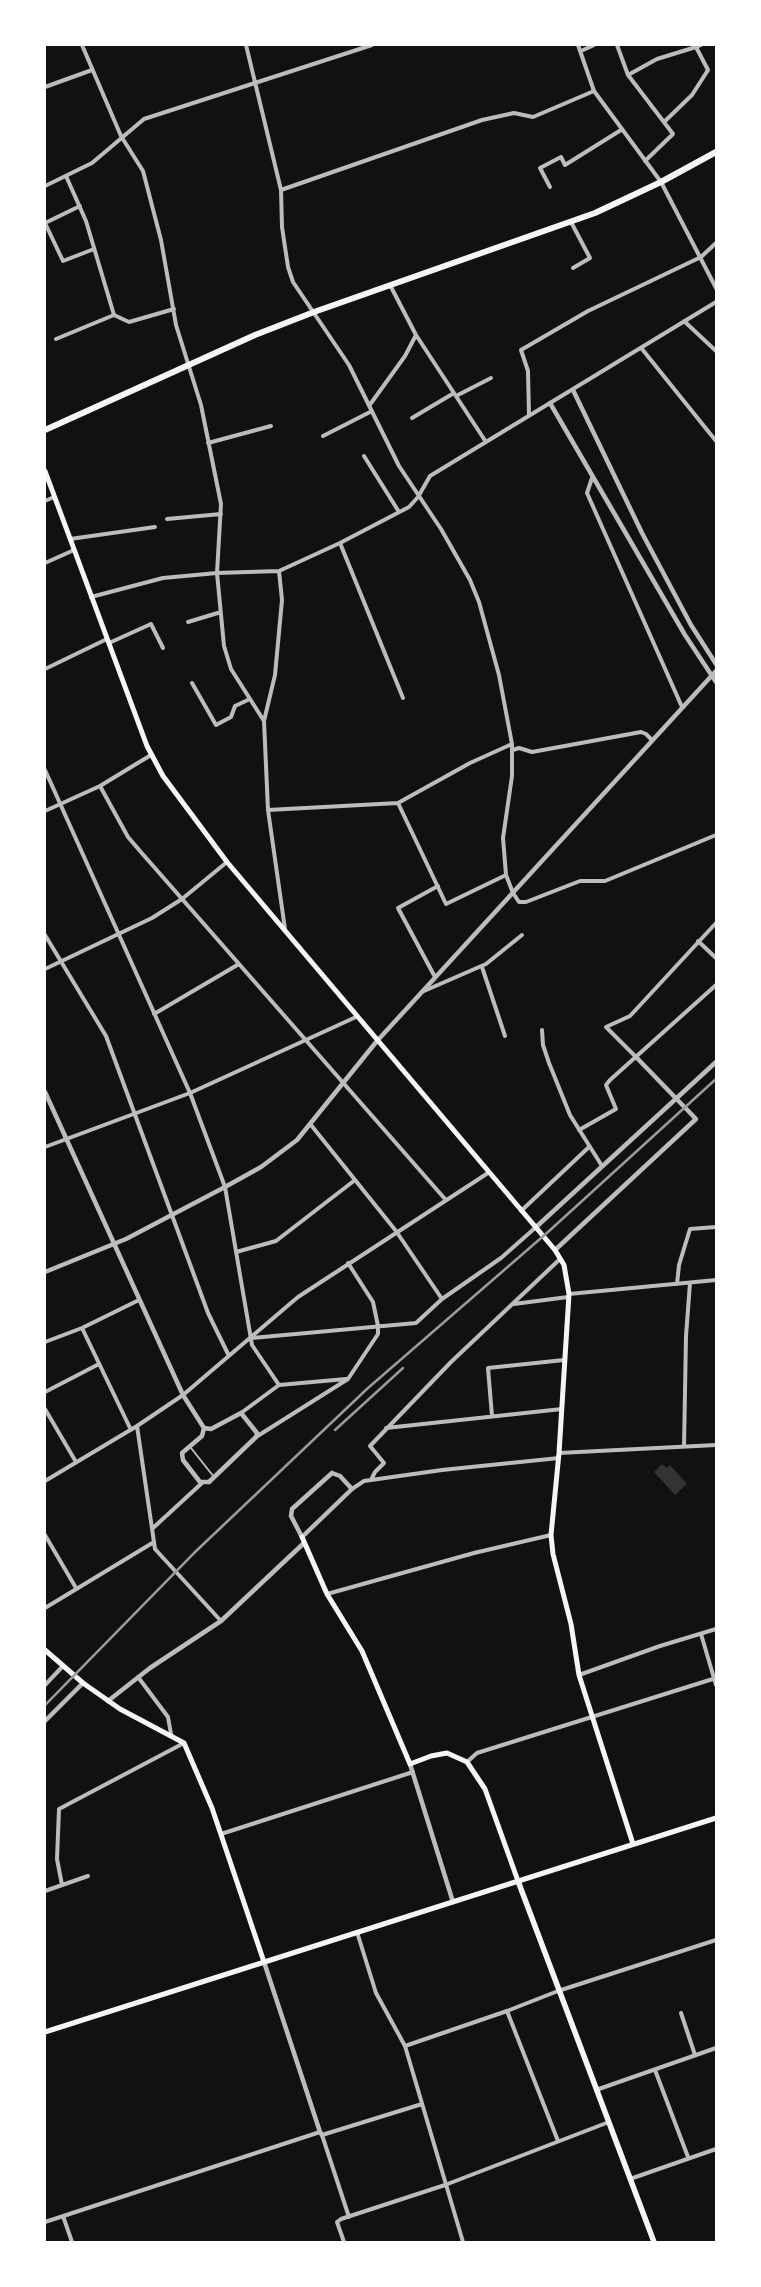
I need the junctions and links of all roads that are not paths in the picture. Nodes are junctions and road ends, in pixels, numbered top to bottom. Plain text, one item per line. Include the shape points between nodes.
1 (82, 45) edge
2 (246, 45) edge
3 (372, 45) edge
4 (578, 45) edge
5 (594, 45) edge
6 (617, 45) edge
7 (701, 45) edge
8 (696, 46) edge
9 (581, 51) junction
10 (92, 70) junction
11 (628, 75) junction
12 (255, 84) junction
13 (45, 87) edge
14 (594, 91) junction
15 (664, 122) junction
16 (621, 130) junction
17 (121, 136) junction
18 (716, 152) edge
19 (645, 161) junction
20 (66, 176) junction
21 (661, 182) junction
22 (45, 186) edge
23 (550, 187) dead end
24 (281, 190) junction
25 (80, 206) junction
26 (571, 222) junction
27 (716, 243) edge
28 (94, 249) junction
29 (701, 257) junction
30 (573, 268) dead end
31 (390, 285) junction
32 (716, 288) edge
33 (716, 302) edge
34 (174, 310) junction
35 (314, 312) junction
36 (114, 315) junction
37 (684, 321) junction
38 (416, 335) junction
39 (56, 339) dead end
40 (642, 349) junction
41 (716, 351) edge
42 (189, 365) junction
43 (491, 378) dead end
44 (573, 390) junction
45 (455, 395) junction
46 (550, 403) junction
47 (369, 406) junction
48 (372, 411) junction
49 (529, 416) junction
50 (412, 418) dead end
51 (271, 426) dead end
52 (45, 430) edge
53 (323, 436) dead end
54 (716, 441) edge
55 (486, 442) junction
56 (208, 443) junction
57 (364, 456) dead end
58 (45, 471) edge
59 (592, 478) junction
60 (418, 496) junction
61 (54, 497) junction
62 (45, 502) edge
63 (398, 512) junction
64 (221, 514) junction
65 (167, 519) dead end
66 (155, 526) dead end
67 (70, 539) junction
68 (340, 543) junction
69 (74, 550) junction
70 (45, 564) edge
71 (279, 571) junction
72 (217, 573) junction
73 (91, 597) junction
74 (221, 612) junction
75 (188, 622) dead end
76 (108, 641) junction
77 (163, 648) dead end
78 (716, 664) edge
79 (45, 669) edge
80 (716, 671) edge
81 (712, 676) junction
82 (192, 682) dead end
83 (716, 682) edge
84 (403, 698) dead end
85 (250, 699) junction
86 (682, 707) junction
87 (264, 721) junction
88 (652, 740) junction
89 (512, 744) junction
90 (513, 750) junction
91 (151, 755) junction
92 (45, 770) edge
93 (100, 786) junction
94 (398, 803) junction
95 (60, 804) junction
96 (268, 810) junction
97 (45, 811) edge
98 (716, 835) edge
99 (227, 862) junction
100 (506, 875) junction
101 (438, 886) junction
102 (513, 893) junction
103 (182, 900) junction
104 (716, 923) edge
105 (285, 931) junction
106 (522, 934) dead end
107 (45, 935) edge
108 (119, 935) junction
109 (698, 941) junction
110 (716, 958) edge
111 (62, 961) junction
112 (239, 964) junction
113 (482, 967) junction
114 (45, 969) edge
115 (435, 977) junction
116 (716, 985) edge
117 (422, 991) junction
118 (154, 1014) junction
119 (356, 1017) junction
120 (542, 1030) dead end
121 (505, 1036) dead end
122 (306, 1039) junction
123 (377, 1041) junction
124 (636, 1057) junction
125 (716, 1062) edge
126 (344, 1082) junction
127 (190, 1092) junction
128 (45, 1094) edge
129 (675, 1098) junction
130 (136, 1113) junction
131 (311, 1125) junction
132 (579, 1130) junction
133 (67, 1139) junction
134 (45, 1147) edge
135 (589, 1147) junction
136 (602, 1166) junction
137 (488, 1172) junction
138 (355, 1180) junction
139 (225, 1187) junction
140 (445, 1199) junction
141 (521, 1211) junction
142 (172, 1214) junction
143 (716, 1227) edge
144 (535, 1228) junction
145 (396, 1231) junction
146 (114, 1244) junction
147 (555, 1250) junction
148 (236, 1252) junction
149 (560, 1259) junction
150 (348, 1263) junction
151 (45, 1272) edge
152 (716, 1280) edge
153 (690, 1283) junction
154 (677, 1284) junction
155 (568, 1296) junction
156 (442, 1299) junction
157 (139, 1300) junction
158 (511, 1305) junction
159 (378, 1326) junction
160 (82, 1328) junction
161 (250, 1338) junction
162 (45, 1342) edge
163 (229, 1356) junction
164 (564, 1360) junction
165 (99, 1364) junction
166 (348, 1379) junction
167 (280, 1385) junction
168 (45, 1392) edge
169 (183, 1395) junction
170 (45, 1409) edge
171 (562, 1409) junction
172 (241, 1413) junction
173 (492, 1416) junction
174 (137, 1426) junction
175 (204, 1428) junction
176 (386, 1428) junction
177 (131, 1430) junction
178 (256, 1437) junction
179 (716, 1445) edge
180 (189, 1446) junction
181 (684, 1447) junction
182 (559, 1456) junction
183 (76, 1462) junction
184 (214, 1478) junction
185 (371, 1480) junction
186 (45, 1481) edge
187 (202, 1483) junction
188 (352, 1489) junction
189 (153, 1528) junction
190 (45, 1535) edge
191 (551, 1535) junction
192 (302, 1537) junction
193 (154, 1542) junction
194 (304, 1543) junction
195 (76, 1588) junction
196 (327, 1594) junction
197 (45, 1608) edge
198 (221, 1621) junction
199 (716, 1629) edge
200 (701, 1634) junction
201 (45, 1650) edge
202 (63, 1666) junction
203 (579, 1675) junction
204 (138, 1677) junction
205 (715, 1678) edge
206 (83, 1682) junction
207 (45, 1685) edge
208 (716, 1685) edge
209 (108, 1701) junction
210 (591, 1716) junction
211 (45, 1721) edge
212 (170, 1734) junction
213 (184, 1743) junction
214 (467, 1762) junction
215 (410, 1764) junction
216 (413, 1772) junction
217 (716, 1818) edge
218 (221, 1834) junction
219 (633, 1844) junction
220 (88, 1876) dead end
221 (518, 1881) junction
222 (62, 1885) junction
223 (45, 1891) edge
224 (453, 1902) junction
225 (357, 1932) junction
226 (716, 1940) edge
227 (264, 1962) junction
228 (558, 1991) junction
229 (507, 2011) junction
230 (681, 2013) dead end
231 (45, 2032) edge
232 (405, 2046) junction
233 (716, 2048) edge
234 (695, 2055) junction
235 (655, 2070) junction
236 (596, 2090) junction
237 (422, 2104) junction
238 (609, 2122) junction
239 (321, 2133) junction
240 (558, 2141) junction
241 (716, 2149) edge
242 (688, 2157) junction
243 (630, 2179) junction
244 (445, 2185) junction
245 (63, 2216) junction
246 (349, 2217) junction
247 (45, 2222) edge
248 (72, 2242) edge
249 (344, 2242) edge
250 (463, 2242) edge
251 (654, 2242) edge

1 - 10 street
2 - 12 street
3 - 12 street
4 - 9 street
5 - 9 street
6 - 11 street
7 - 8 street
8 - 11 street via 657,59
8 - 15 street via 708,70 692,95
9 - 14 street
10 - 13 street
10 - 17 street
11 - 15 street
12 - 17 street via 144,120
12 - 24 street
14 - 16 street
14 - 24 street via 533,117 514,113 482,120
15 - 19 street via 673,134
16 - 19 street
16 - 23 street via 565,165 561,157 540,168
17 - 20 street via 92,163
17 - 34 street via 143,171 162,240
18 - 21 highway
19 - 21 street
20 - 22 street
20 - 25 street
21 - 26 highway
21 - 29 street
24 - 35 street via 288,267 298,290
25 - 28 street
25 - 28 street via 45,223 63,261
26 - 30 street via 590,258
26 - 31 highway
27 - 29 street
28 - 36 street
29 - 32 street
29 - 49 street via 588,311 521,350 528,371
31 - 35 highway
31 - 38 street
33 - 37 street
34 - 36 street via 129,322
34 - 42 street
35 - 42 highway
35 - 47 street via 349,365
36 - 39 street
37 - 40 street
37 - 41 street
38 - 45 street
38 - 47 street
40 - 44 street
40 - 54 street
42 - 52 highway
42 - 56 street
43 - 45 street
44 - 46 street
44 - 78 street via 642,533
45 - 50 street
45 - 55 street
46 - 49 street
46 - 59 street
47 - 48 street
48 - 53 street
48 - 60 street
49 - 55 street
51 - 56 street
55 - 60 street via 430,476
56 - 64 street
57 - 63 street
58 - 61 main road
59 - 81 street via 618,516 685,635
59 - 86 street via 587,493
60 - 63 street
60 - 89 street via 441,529 479,602 497,667
61 - 62 street
61 - 67 main road
63 - 68 street
64 - 65 street
64 - 72 street
66 - 67 street
67 - 69 main road
68 - 71 street
68 - 84 street
69 - 70 street
69 - 73 main road
71 - 72 street
71 - 87 street via 282,600 276,666
72 - 73 street via 163,578
72 - 74 street
73 - 76 main road
74 - 75 street
74 - 85 street via 224,646 231,668
76 - 77 street via 151,624
76 - 79 street
76 - 91 main road
80 - 81 street
81 - 83 street
81 - 86 street
82 - 85 street via 216,725 231,717 235,706
85 - 87 street
86 - 88 street
87 - 96 street
88 - 90 street via 641,732 532,752 519,748
88 - 102 street
89 - 90 street
89 - 94 street
90 - 100 street via 503,838
91 - 93 street
91 - 99 main road via 177,799
92 - 95 street
93 - 95 street
93 - 103 street via 128,836
94 - 96 street
94 - 101 street
95 - 97 street
95 - 108 street
96 - 105 street
98 - 102 street via 605,881 580,881 526,902 520,902
99 - 103 street
99 - 105 main road
100 - 101 street via 446,904
100 - 102 street
101 - 115 street via 398,908
102 - 115 street
103 - 108 street
103 - 112 street
104 - 109 street
105 - 119 main road
106 - 113 street
107 - 111 street
108 - 111 street
108 - 118 street
109 - 110 street
109 - 124 street via 630,1016 606,1027
111 - 114 street
111 - 130 street via 106,1036
112 - 118 street
112 - 122 street
113 - 117 street
113 - 121 street
115 - 117 street
116 - 124 street
117 - 123 street
118 - 127 street
119 - 122 street
119 - 123 main road
120 - 132 street via 549,1063
122 - 126 street
122 - 127 street
123 - 126 street
123 - 137 main road
124 - 129 street
124 - 132 street via 606,1085 616,1109
125 - 129 street
126 - 131 street
126 - 140 street
127 - 130 street
127 - 139 street
128 - 133 street
129 - 136 street
129 - 147 street via 696,1120
130 - 133 street
130 - 142 street
131 - 138 street
131 - 139 street via 279,1155
132 - 135 street
133 - 134 street
133 - 146 street
135 - 136 street
135 - 141 street
136 - 144 street
137 - 140 street
137 - 141 main road
138 - 145 street
138 - 148 street via 276,1241
139 - 142 street
139 - 148 street
140 - 145 street
141 - 144 main road
142 - 146 street
142 - 163 street via 211,1321
143 - 154 street via 690,1228
144 - 147 main road
144 - 156 street via 501,1258
145 - 150 street
145 - 156 street
146 - 151 street
146 - 157 street
147 - 149 main road
148 - 161 street
149 - 155 main road via 567,1274
149 - 158 street
150 - 159 street via 373,1302
150 - 161 street via 298,1297
152 - 153 street
153 - 154 street
153 - 181 street
154 - 155 street
155 - 158 street
155 - 164 main road
156 - 159 street via 416,1323
157 - 160 street
157 - 169 street
158 - 176 street
159 - 161 street
159 - 166 street via 378,1334
160 - 162 street
160 - 165 street
161 - 163 street
161 - 167 street
163 - 169 street
164 - 171 main road
164 - 173 street via 488,1368
165 - 168 street
165 - 177 street
166 - 167 street
166 - 178 street
167 - 172 street
169 - 174 street
169 - 175 street
170 - 183 street
171 - 173 street
171 - 182 main road
172 - 175 street via 211,1429
172 - 178 street via 257,1433
173 - 176 street
174 - 177 street
174 - 189 street
175 - 180 street via 202,1436
176 - 185 street via 370,1446 384,1463
177 - 183 street
178 - 184 street
179 - 181 street
180 - 184 lane
180 - 187 street via 181,1458
181 - 182 street
182 - 185 street
182 - 191 main road
183 - 186 street
184 - 187 street
185 - 188 street
187 - 189 street
188 - 192 street
188 - 192 street via 340,1476 332,1473 295,1505 291,1516
189 - 193 street
190 - 195 street
191 - 196 street
191 - 203 main road
192 - 194 main road
193 - 195 street
193 - 198 street via 155,1549
194 - 196 main road
194 - 198 street
195 - 197 street
196 - 215 main road via 362,1650
198 - 204 street
199 - 200 street
200 - 203 street
200 - 205 street
201 - 202 main road
202 - 206 main road
202 - 207 street
203 - 210 main road
204 - 209 street
204 - 212 street via 168,1717
205 - 208 street
205 - 210 street
206 - 209 main road
206 - 211 street
209 - 212 main road via 138,1720
210 - 214 street via 477,1753
210 - 219 main road
212 - 213 main road
213 - 218 main road
213 - 222 street via 59,1809 56,1859
214 - 215 main road via 447,1753
214 - 221 main road via 485,1789
215 - 216 street
216 - 218 street
216 - 224 street
217 - 219 main road
218 - 227 main road
219 - 221 main road
220 - 222 street
221 - 224 main road
221 - 228 main road
222 - 223 street
224 - 225 main road
225 - 227 main road
225 - 232 street via 376,1993
226 - 228 street
227 - 231 main road
227 - 239 street
228 - 229 street
228 - 236 main road
229 - 232 street
229 - 240 street
230 - 234 street
232 - 237 street
233 - 234 street
234 - 235 street
235 - 236 street
235 - 242 street
236 - 238 main road
237 - 239 street
237 - 244 street
238 - 240 street
238 - 243 main road
239 - 245 street
239 - 246 street
240 - 244 street
241 - 242 street
242 - 243 street
243 - 251 main road
244 - 246 street
244 - 250 street
245 - 247 street
245 - 248 street
246 - 249 street via 337,2222

